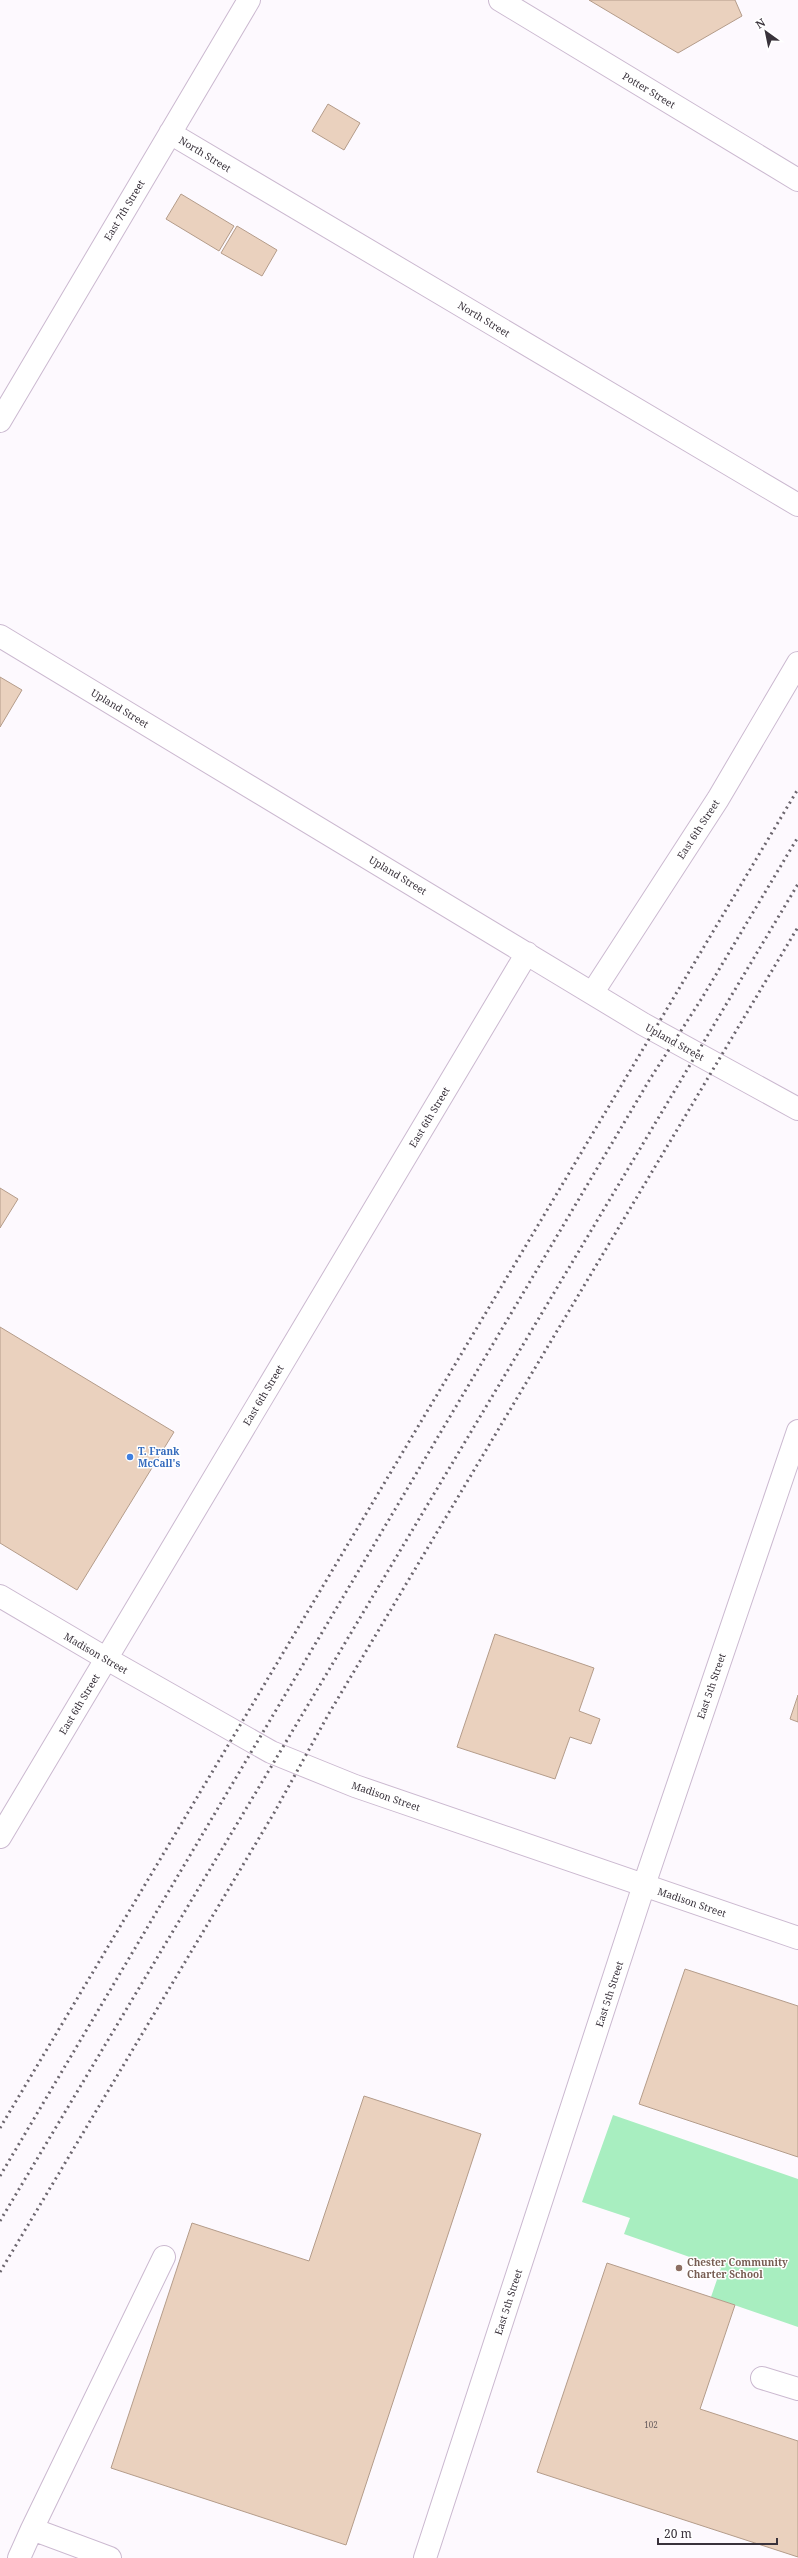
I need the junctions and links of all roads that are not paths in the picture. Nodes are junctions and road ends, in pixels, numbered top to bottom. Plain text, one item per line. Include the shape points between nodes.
1 (249, 0) edge
2 (500, 0) edge
3 (170, 133) junction
4 (798, 180) edge
5 (0, 421) edge
6 (798, 505) edge
7 (0, 636) edge
8 (798, 663) edge
9 (527, 953) junction
10 (593, 992) junction
11 (798, 1110) edge
12 (798, 1431) edge
13 (0, 1596) edge
14 (106, 1659) junction
15 (0, 1837) edge
16 (644, 1885) junction
17 (798, 1938) edge
18 (164, 2257) dead end
19 (762, 2378) dead end
20 (798, 2389) edge
21 (32, 2529) junction
22 (19, 2558) edge
23 (110, 2558) edge
24 (425, 2558) edge

1 - 3 street, East 7th Street
2 - 4 street, Potter Street
3 - 5 street, East 7th Street
3 - 6 street, North Street
7 - 9 street, Upland Street
8 - 10 street, East 6th Street via 718,799
9 - 10 street, Upland Street
9 - 14 street, East 6th Street
10 - 11 street, Upland Street via 643,1024
12 - 16 street, East 5th Street
13 - 14 street, Madison Street
14 - 15 street, East 6th Street
14 - 16 street, Madison Street via 271,1752 355,1786
16 - 17 street, Madison Street
16 - 24 street, East 5th Street
18 - 21 street
19 - 20 street
21 - 22 street
21 - 23 street

